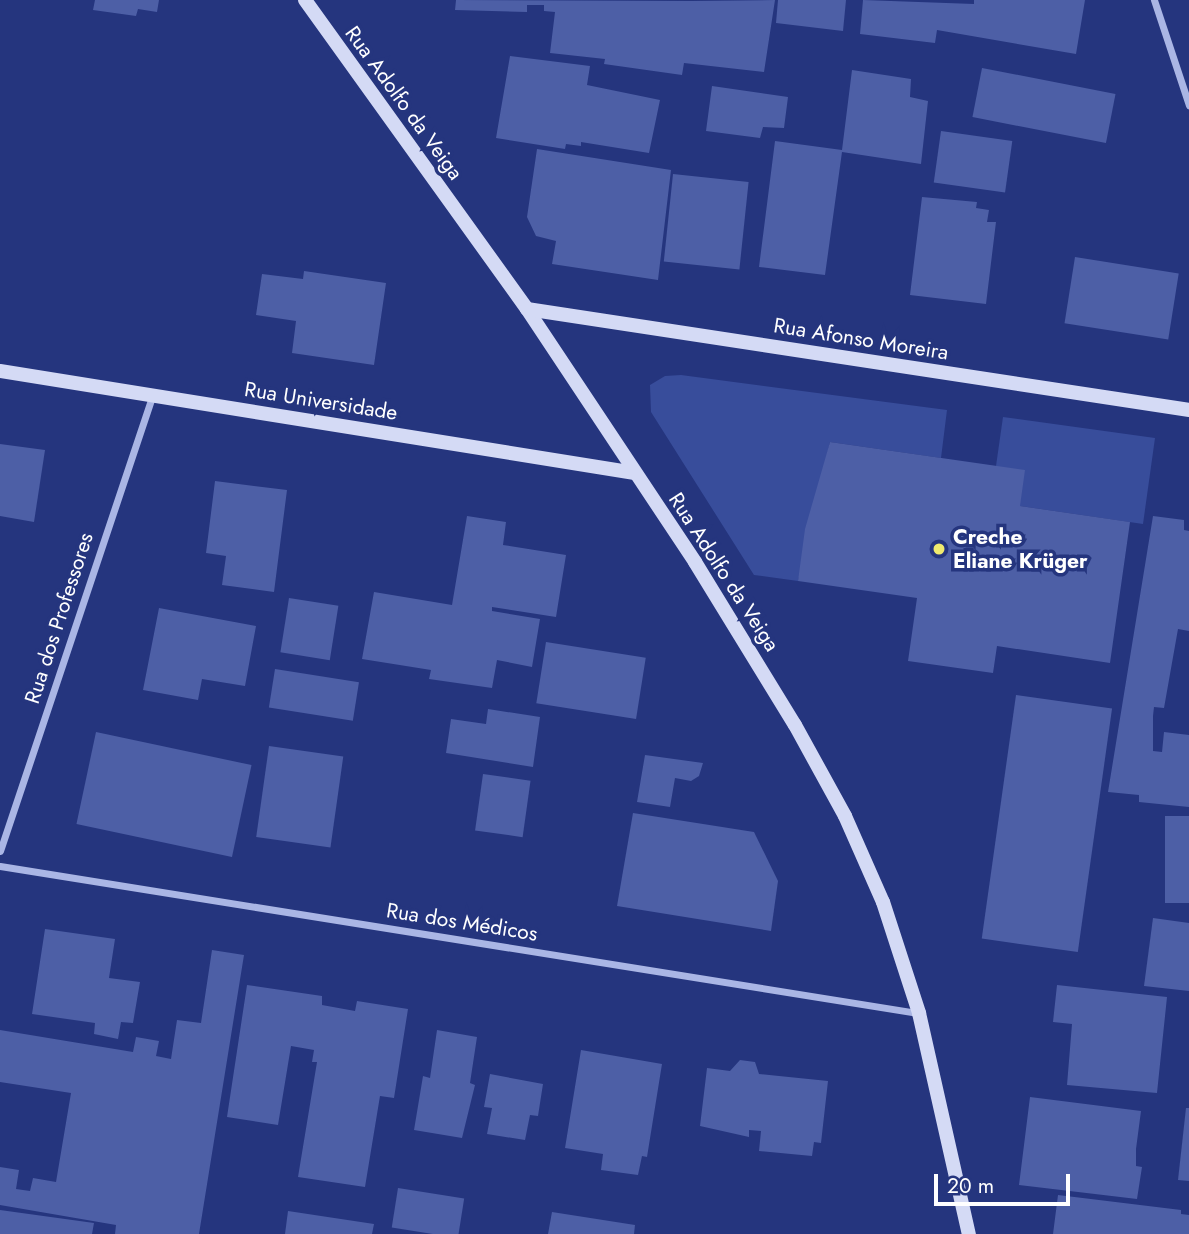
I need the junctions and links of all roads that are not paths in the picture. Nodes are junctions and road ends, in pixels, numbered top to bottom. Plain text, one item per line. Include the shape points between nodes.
1 (305, 0) edge
2 (1154, 0) edge
3 (1189, 105) edge
4 (527, 309) junction
5 (0, 371) edge
6 (152, 396) junction
7 (1189, 410) edge
8 (635, 473) junction
9 (0, 851) edge
10 (0, 866) edge
11 (919, 1013) junction
12 (969, 1234) edge

1 - 4 street, Rua Adolfo da Veiga
2 - 3 street
4 - 7 street, Rua Afonso Moreira
4 - 8 street, Rua Adolfo da Veiga
5 - 6 street, Rua Universidade
6 - 8 street, Rua Universidade
6 - 9 street, Rua dos Professores
8 - 11 street, Rua Adolfo da Veiga via 795,725 845,816 883,902
10 - 11 street, Rua dos Médicos
11 - 12 street, Rua Adolfo da Veiga

